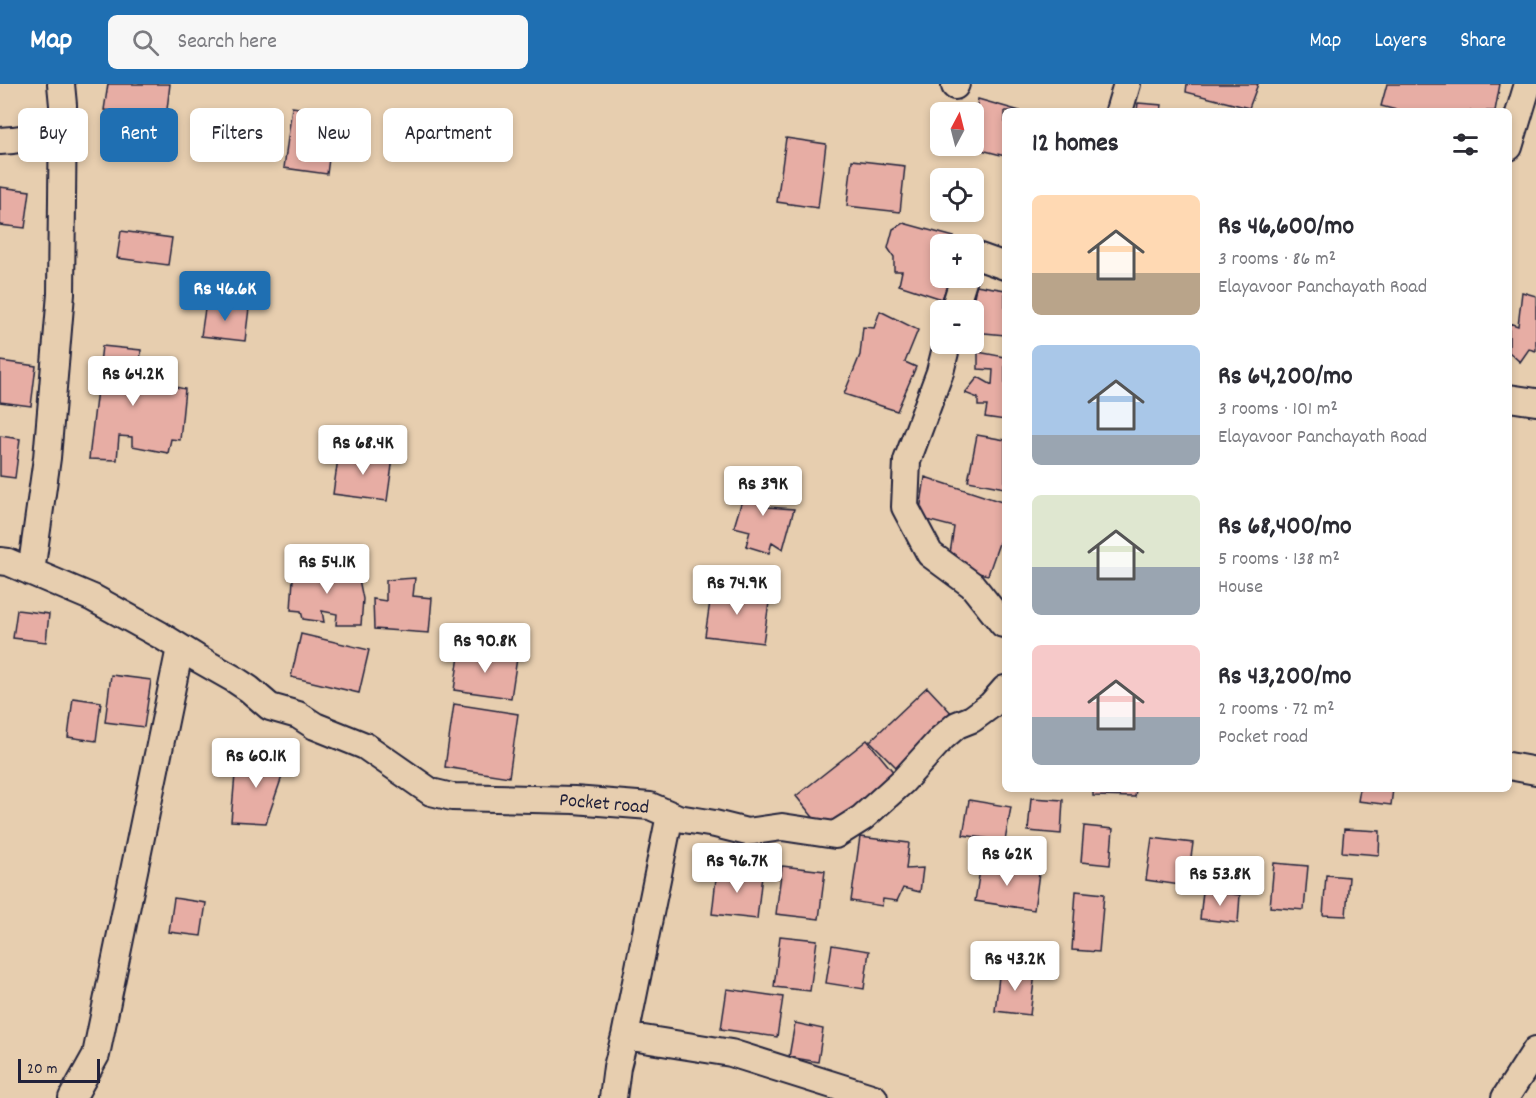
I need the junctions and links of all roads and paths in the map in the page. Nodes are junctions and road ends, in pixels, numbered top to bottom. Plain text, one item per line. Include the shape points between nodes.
1 (61, 84) edge
2 (1127, 84) edge
3 (1528, 84) edge
4 (63, 108) edge
5 (1120, 108) edge
6 (1512, 137) edge
7 (18, 139) edge
8 (0, 141) edge
9 (62, 162) edge
10 (984, 259) edge
11 (1002, 265) edge
12 (944, 354) edge
13 (1512, 398) edge
14 (1536, 402) edge
15 (0, 561) edge
16 (31, 572) junction
17 (1002, 624) edge
18 (180, 648) junction
19 (1002, 692) edge
20 (1512, 767) edge
21 (1536, 771) edge
22 (670, 815) junction
23 (625, 1036) junction
24 (1536, 1050) edge
25 (72, 1098) edge
26 (613, 1098) edge
27 (874, 1098) edge
28 (1505, 1098) edge

1 - 4 street
2 - 5 street
3 - 6 street
7 - 8 street
9 - 16 street via 61,294 47,458
10 - 11 street
12 - 17 street via 907,461 905,507 930,554 972,585
13 - 14 street
15 - 16 street
16 - 18 street via 93,598
18 - 22 street, Pocket road via 234,679 270,707 365,746 431,792 452,797 650,806
18 - 25 street via 96,1055
19 - 22 street, Pocket road via 991,705 942,738 862,818 835,835 782,827 747,832
20 - 21 street
22 - 23 street
23 - 26 street
23 - 27 street via 731,1053
24 - 28 street

